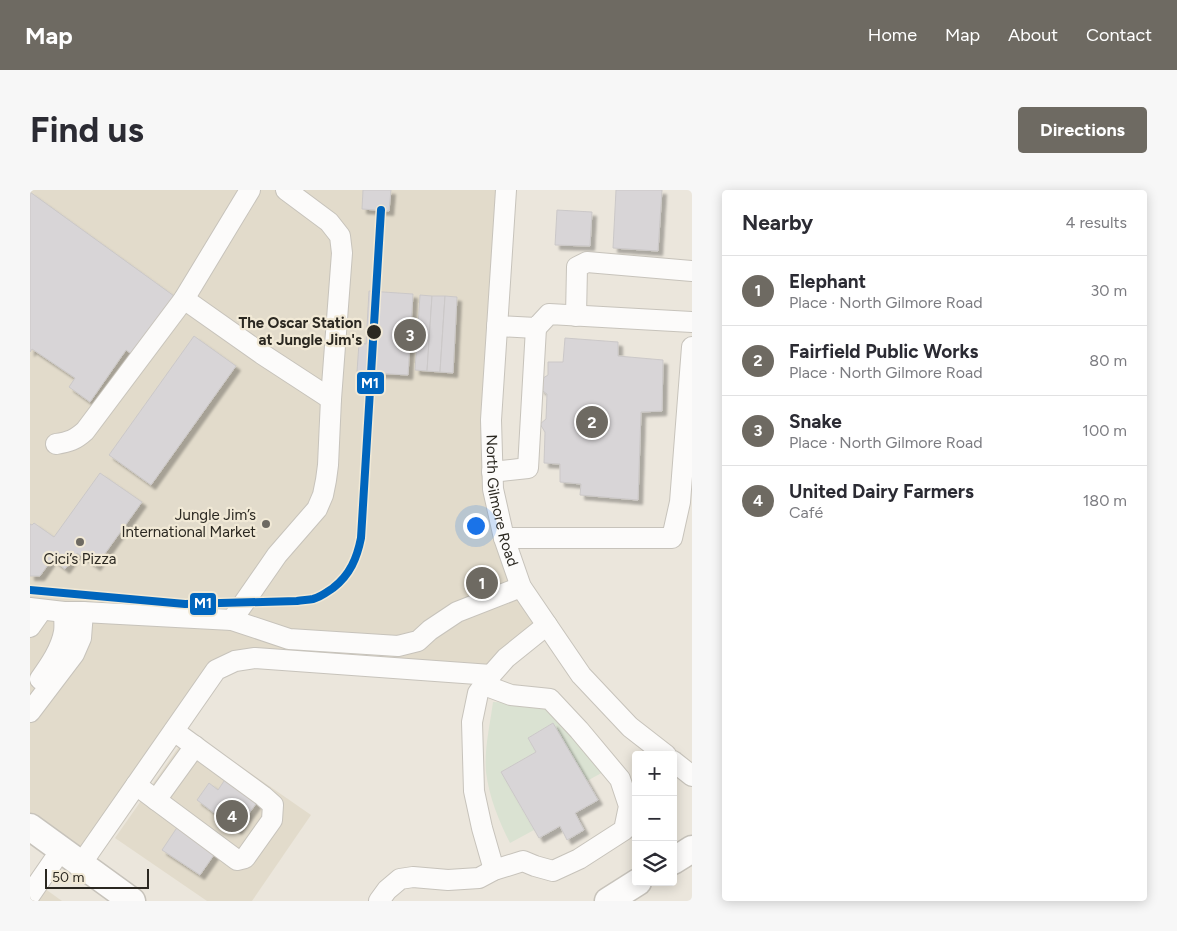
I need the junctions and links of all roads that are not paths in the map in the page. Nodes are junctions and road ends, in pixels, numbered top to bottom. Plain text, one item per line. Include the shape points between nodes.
1 (250, 190) edge
2 (286, 190) edge
3 (506, 190) edge
4 (692, 271) edge
5 (184, 299) junction
6 (576, 316) junction
7 (692, 322) edge
8 (497, 326) junction
9 (536, 328) junction
10 (692, 347) edge
11 (331, 399) junction
12 (56, 444) dead end
13 (492, 472) junction
14 (504, 538) junction
15 (521, 587) junction
16 (36, 609) edge
17 (74, 612) junction
18 (232, 620) junction
19 (547, 625) junction
20 (30, 627) edge
21 (487, 680) junction
22 (30, 692) edge
23 (30, 712) edge
24 (174, 731) junction
25 (194, 746) junction
26 (661, 751) edge
27 (677, 764) edge
28 (692, 776) edge
29 (136, 785) junction
30 (156, 800) junction
31 (30, 828) edge
32 (692, 849) edge
33 (71, 857) junction
34 (677, 858) edge
35 (494, 870) junction
36 (632, 886) edge
37 (30, 895) edge
38 (132, 901) edge
39 (379, 901) edge
40 (608, 901) edge

1 - 5 street
2 - 11 street via 329,222 340,236 342,253
3 - 8 street, North Gilmore Road
4 - 6 street via 587,262 577,267
5 - 11 street
5 - 12 street via 85,431 75,439
6 - 7 street
6 - 9 street via 549,314
8 - 9 street
8 - 13 street, North Gilmore Road via 491,420
9 - 13 street via 528,468
10 - 14 street via 680,502 672,538
11 - 18 street via 328,465 317,509 276,555
13 - 14 street, North Gilmore Road
14 - 15 street, North Gilmore Road
15 - 18 street via 457,612 418,641 398,646 289,639
15 - 19 street, North Gilmore Road
16 - 17 street
16 - 20 street
17 - 18 street
17 - 22 street via 49,666
17 - 23 street via 81,638 74,654
19 - 21 street via 506,658
19 - 26 street, North Gilmore Road via 581,675 630,727
21 - 24 street via 254,658 234,661 216,670
21 - 35 street via 478,693 472,722 474,791
21 - 35 street via 511,695 550,699 620,779 629,806 624,830 579,859 553,871 523,861
24 - 25 street
24 - 29 street
25 - 30 street
25 - 30 street via 273,806 272,820 256,843 245,858 237,860
27 - 28 street
29 - 30 street
29 - 33 street
31 - 33 main road
32 - 34 main road
33 - 37 street
33 - 38 main road
35 - 39 street via 479,878 400,879
36 - 40 main road

